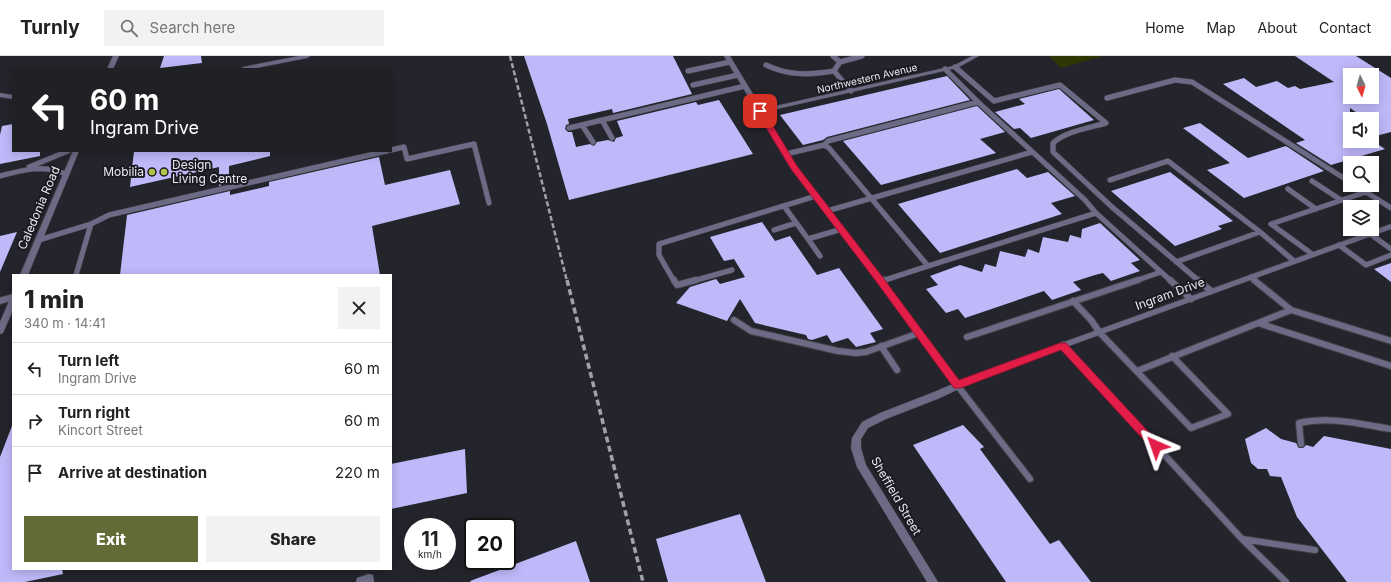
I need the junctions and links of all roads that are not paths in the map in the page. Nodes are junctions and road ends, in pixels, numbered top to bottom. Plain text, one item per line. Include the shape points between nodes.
1 (116, 56) edge
2 (307, 56) edge
3 (834, 56) edge
4 (862, 56) edge
5 (976, 56) edge
6 (729, 59) edge
7 (840, 62) junction
8 (766, 65) dead end
9 (955, 67) junction
10 (110, 68) edge
11 (248, 68) edge
12 (945, 70) junction
13 (688, 71) dead end
14 (834, 71) junction
15 (738, 75) junction
16 (693, 85) dead end
17 (745, 86) junction
18 (851, 90) junction
19 (0, 95) edge
20 (12, 97) edge
21 (1107, 98) dead end
22 (978, 102) junction
23 (760, 111) junction
24 (602, 120) junction
25 (582, 125) junction
26 (568, 128) dead end
27 (612, 138) dead end
28 (592, 142) dead end
29 (824, 145) junction
30 (392, 150) edge
31 (66, 152) edge
32 (76, 152) edge
33 (384, 152) edge
34 (1032, 152) junction
35 (786, 154) junction
36 (22, 170) junction
37 (66, 174) junction
38 (0, 176) edge
39 (1343, 178) edge
40 (1110, 180) dead end
41 (1312, 181) dead end
42 (1288, 189) dead end
43 (1366, 192) joint
44 (816, 196) junction
45 (871, 198) junction
46 (1341, 200) junction
47 (489, 203) dead end
48 (784, 206) junction
49 (1391, 208) edge
50 (1316, 209) junction
51 (827, 211) junction
52 (1096, 213) junction
53 (796, 223) junction
54 (91, 224) junction
55 (1391, 226) edge
56 (842, 229) junction
57 (774, 230) dead end
58 (1379, 230) edge
59 (1260, 232) junction
60 (1362, 236) edge
61 (1373, 236) edge
62 (808, 239) junction
63 (39, 240) junction
64 (1339, 245) junction
65 (1391, 249) edge
66 (1312, 254) junction
67 (1391, 255) edge
68 (820, 256) dead end
69 (1294, 261) junction
70 (1176, 262) junction
71 (928, 266) junction
72 (732, 270) dead end
73 (1161, 272) junction
74 (24, 274) edge
75 (76, 274) edge
76 (1251, 277) junction
77 (881, 281) junction
78 (1211, 291) junction
79 (12, 297) edge
80 (1190, 299) junction
81 (0, 301) edge
82 (1073, 301) junction
83 (12, 303) edge
84 (1291, 310) junction
85 (734, 320) dead end
86 (1258, 323) junction
87 (0, 331) edge
88 (1100, 332) junction
89 (919, 333) junction
90 (967, 337) dead end
91 (1391, 341) edge
92 (1063, 345) junction
93 (881, 346) junction
94 (1172, 356) junction
95 (1391, 366) edge
96 (898, 370) dead end
97 (1137, 371) junction
98 (957, 385) junction
99 (1391, 429) edge
100 (1301, 444) dead end
101 (1030, 479) dead end
102 (1242, 539) junction
103 (1315, 550) dead end
104 (933, 582) edge
105 (1286, 582) edge

1 - 10 street
2 - 11 street
3 - 7 lane
4 - 7 lane
5 - 9 street, Northwestern Avenue
6 - 13 lane
6 - 15 street
7 - 14 lane
8 - 14 lane via 782,72 809,76
9 - 12 street, Northwestern Avenue
9 - 70 lane via 994,101 1060,85 1103,120 1106,123 1071,133 1055,141 1052,145 1053,152
12 - 18 street, Northwestern Avenue
12 - 22 lane
14 - 18 lane
15 - 16 lane
15 - 17 street
17 - 23 street
17 - 24 lane
18 - 23 street, Northwestern Avenue
19 - 20 street
21 - 39 lane via 1176,80 1192,82
22 - 29 lane via 828,141
22 - 34 lane
23 - 35 street
24 - 25 lane
24 - 27 lane
25 - 26 lane
25 - 28 lane
29 - 35 lane
29 - 45 lane
30 - 47 lane via 404,147 407,159 474,144
31 - 36 lane
32 - 37 street, Caledonia Road
33 - 54 lane via 109,216
34 - 45 lane
34 - 52 lane
35 - 44 street
36 - 37 lane via 43,167
36 - 38 lane
37 - 63 street, Caledonia Road
40 - 59 lane via 1168,161
41 - 46 lane
42 - 50 lane
43 - 46 lane
43 - 49 lane
44 - 48 lane
44 - 51 street
45 - 51 lane
45 - 71 lane
46 - 50 lane
48 - 53 lane
48 - 72 lane via 659,244 659,254 677,285
50 - 66 lane via 1271,224
51 - 56 street
52 - 71 lane
52 - 73 lane
53 - 57 lane
53 - 62 lane
54 - 63 lane
54 - 75 lane
55 - 58 street, Ingram Drive
56 - 62 lane
56 - 77 street
59 - 69 lane
59 - 70 lane
60 - 64 street, Ingram Drive
61 - 65 lane
62 - 68 lane
63 - 74 street, Caledonia Road
64 - 66 street, Ingram Drive
64 - 67 lane via 1366,265
66 - 69 street, Ingram Drive
69 - 76 street, Ingram Drive
70 - 78 lane
71 - 77 lane
73 - 80 lane
73 - 82 lane
76 - 78 street, Ingram Drive
76 - 84 lane
77 - 89 street
78 - 80 street, Ingram Drive
79 - 81 lane
80 - 88 street, Ingram Drive
82 - 88 lane
82 - 90 lane
83 - 87 street
84 - 86 lane
84 - 91 lane
85 - 93 lane via 751,331 838,352 866,352
86 - 94 lane
86 - 95 lane
88 - 92 street, Ingram Drive
88 - 97 lane
89 - 93 lane
89 - 98 street
92 - 98 street, Ingram Drive
92 - 102 lane
93 - 96 lane
94 - 97 lane
94 - 97 lane via 1228,414 1191,428
98 - 101 lane
98 - 104 street, Sheffield Street via 865,425 857,438 856,448 862,468
99 - 100 lane via 1311,419 1299,423
102 - 103 lane
102 - 105 lane

